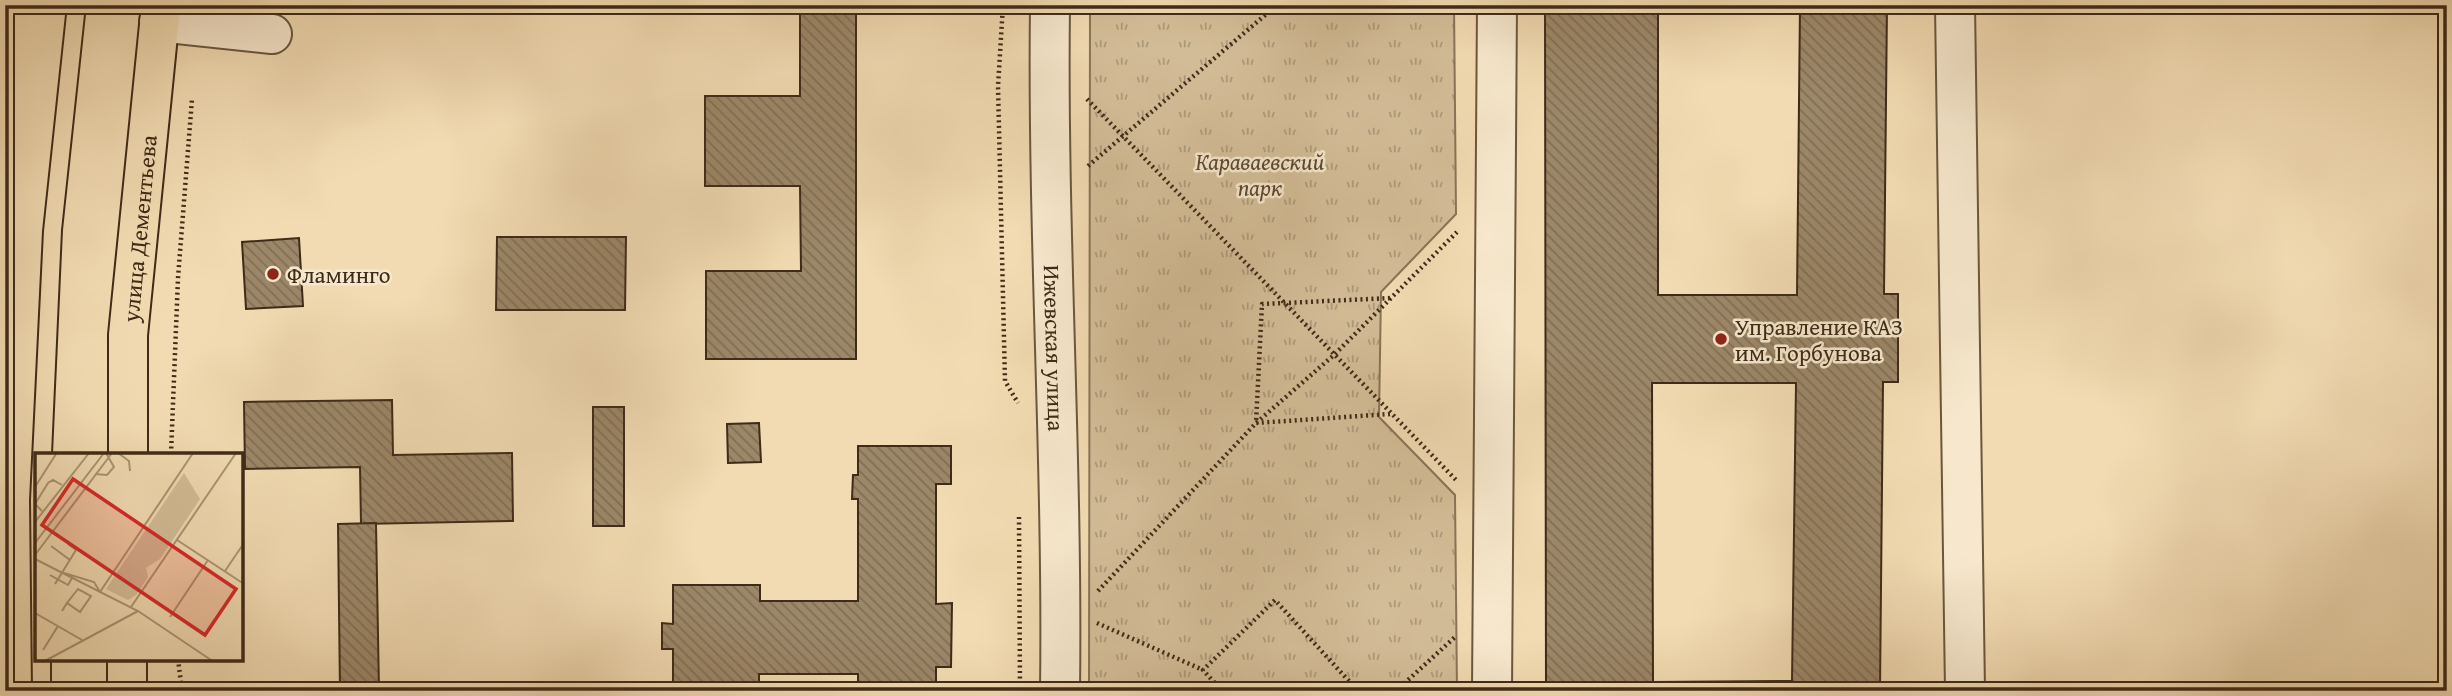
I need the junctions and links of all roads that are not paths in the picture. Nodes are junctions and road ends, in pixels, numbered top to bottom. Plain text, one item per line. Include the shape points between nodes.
1 (1050, 5) edge
2 (1497, 5) edge
3 (1955, 5) edge
4 (160, 14) edge
5 (272, 34) dead end
6 (128, 453) edge
7 (127, 661) edge
8 (127, 691) edge
9 (1060, 691) edge
10 (1492, 691) edge
11 (1965, 691) edge

1 - 9 street, Ижевская улица
2 - 10 street
3 - 11 street
4 - 5 street
4 - 6 main road, улица Дементьева via 128,335
7 - 8 main road

